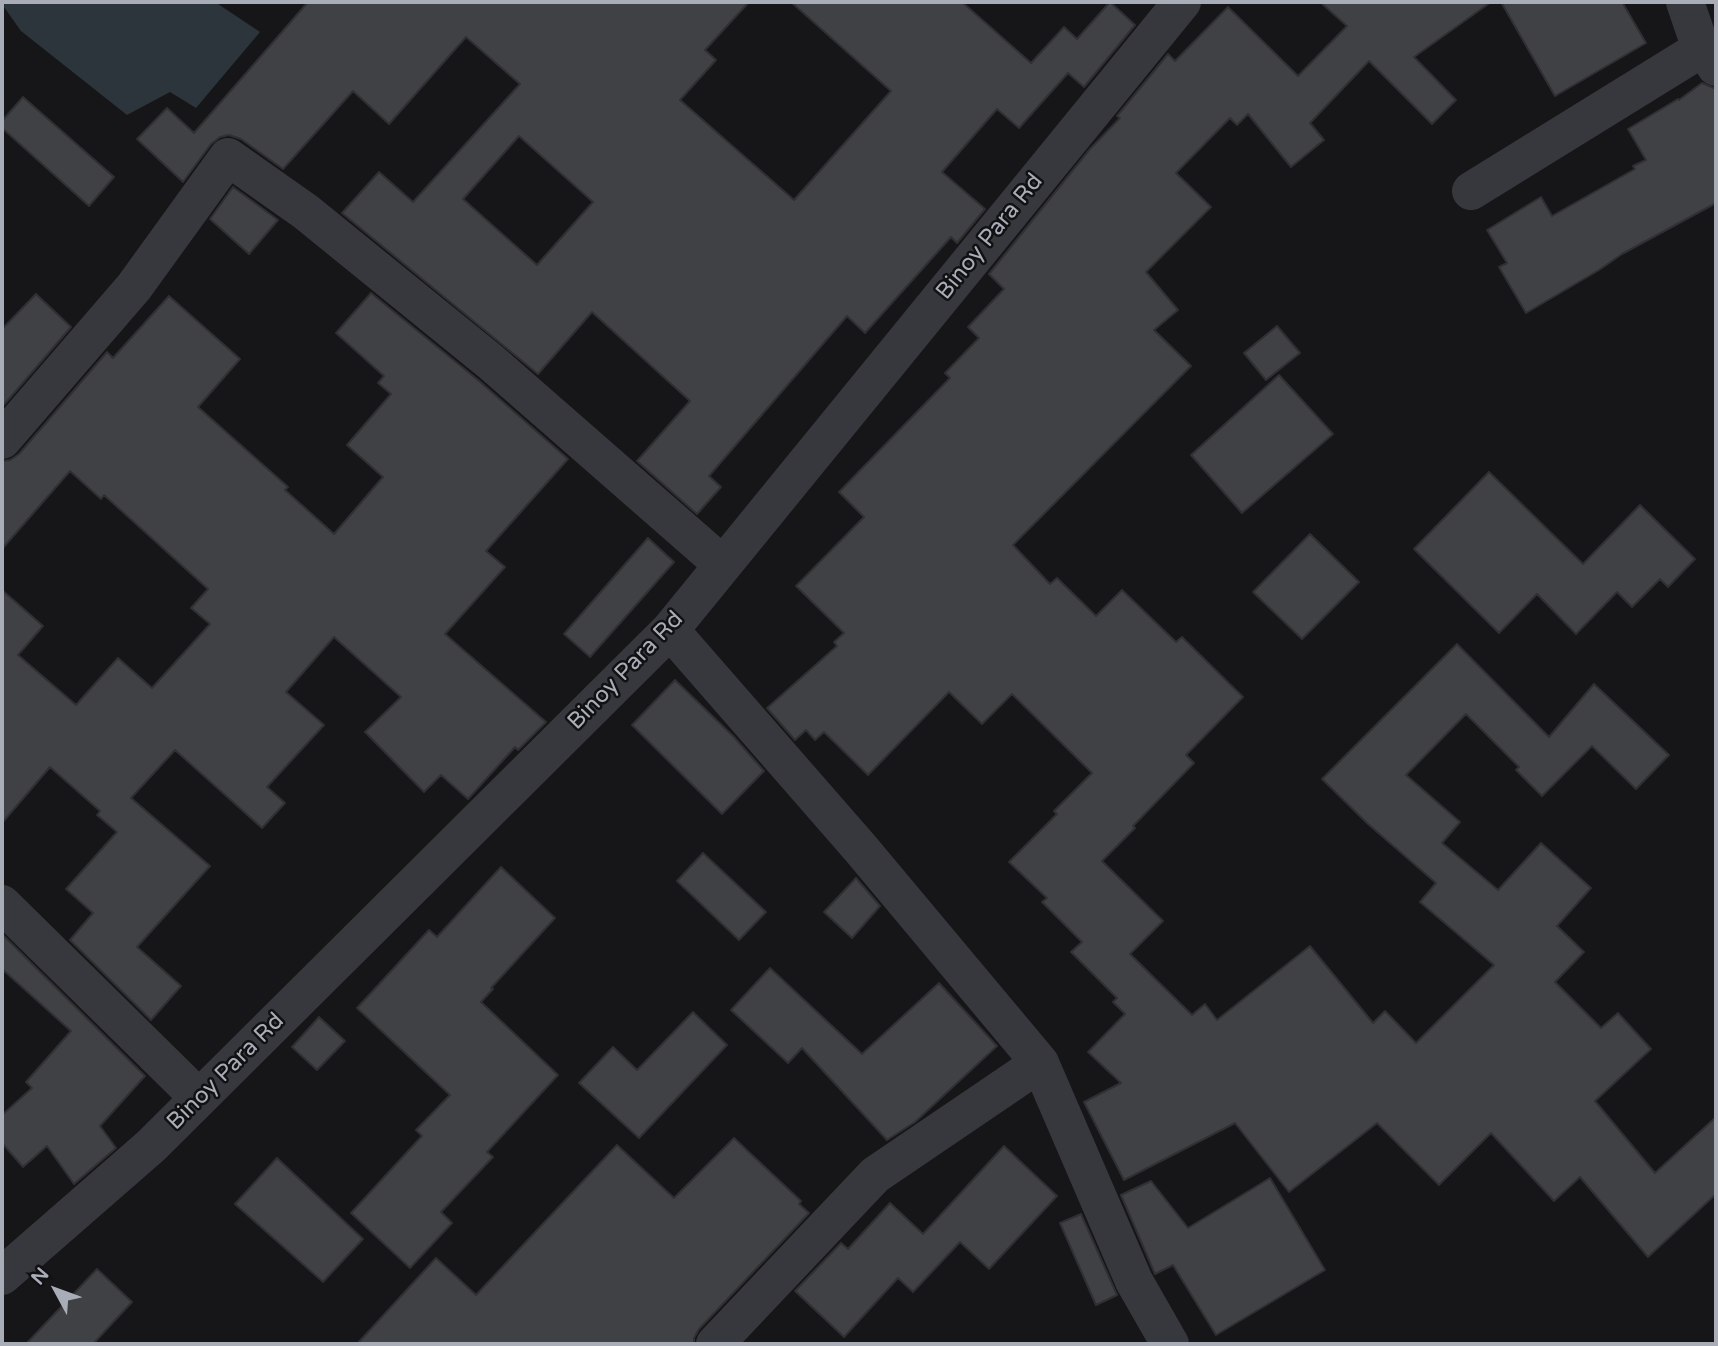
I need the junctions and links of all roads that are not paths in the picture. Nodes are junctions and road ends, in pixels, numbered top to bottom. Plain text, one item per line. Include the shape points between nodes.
1 (1182, 2) edge
2 (1685, 2) edge
3 (1710, 57) edge
4 (1471, 191) dead end
5 (2, 440) edge
6 (723, 565) junction
7 (670, 630) junction
8 (2, 904) edge
9 (1040, 1063) junction
10 (199, 1098) junction
11 (2, 1276) edge
12 (715, 1344) edge
13 (1170, 1344) edge

1 - 6 street, Binoy Para Rd
2 - 3 street via 1697,37
3 - 4 street
5 - 6 street via 134,287 228,157 306,212 492,363
6 - 7 street, Binoy Para Rd
7 - 9 street
7 - 10 street, Binoy Para Rd
8 - 10 street
9 - 12 street via 875,1175
9 - 13 street via 1134,1281
10 - 11 street, Binoy Para Rd

